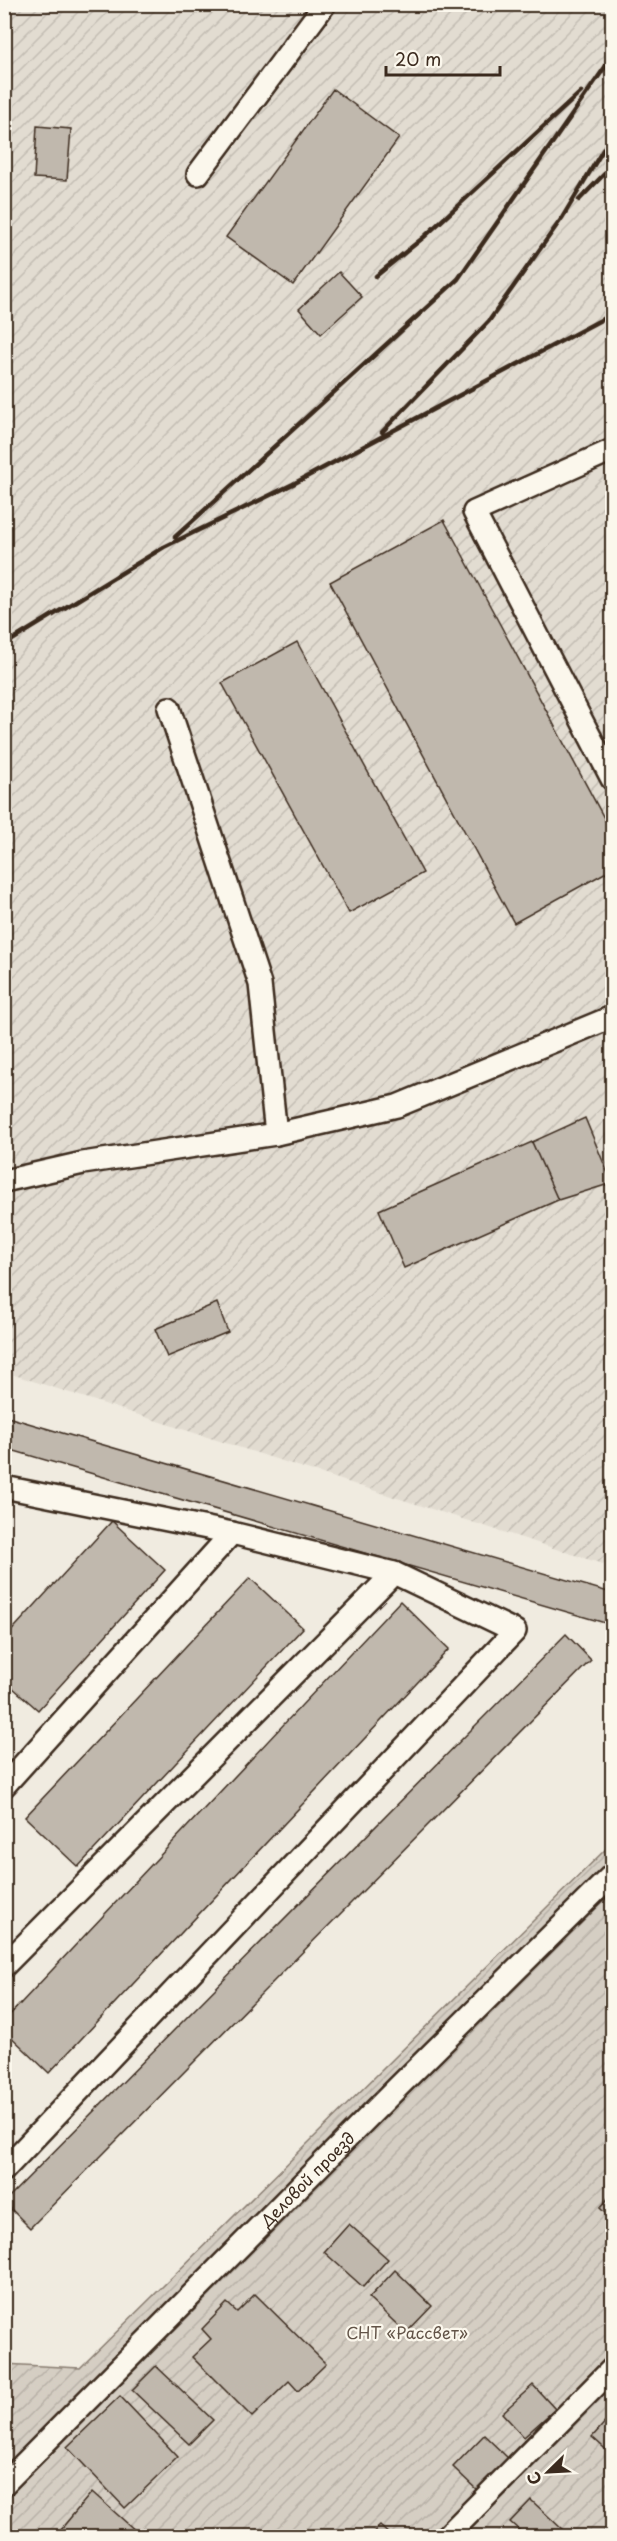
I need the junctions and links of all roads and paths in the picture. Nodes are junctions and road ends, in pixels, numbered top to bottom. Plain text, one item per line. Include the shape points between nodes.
1 (325, 4) edge
2 (198, 174) dead end
3 (612, 450) edge
4 (169, 708) dead end
5 (612, 779) edge
6 (612, 1017) edge
7 (276, 1134) junction
8 (4, 1181) edge
9 (4, 1487) edge
10 (232, 1533) junction
11 (394, 1573) junction
12 (4, 1786) edge
13 (612, 1875) edge
14 (4, 1966) edge
15 (4, 2170) edge
16 (612, 2369) edge
17 (4, 2484) edge
18 (447, 2536) edge

1 - 2 lane
3 - 5 lane via 474,512
4 - 7 lane via 260,984
6 - 7 lane via 398,1106
7 - 8 lane via 83,1163
9 - 10 lane
10 - 11 lane
10 - 12 lane
11 - 14 lane
11 - 15 lane via 514,1631
13 - 17 lane, Деловой проезд
16 - 18 lane

